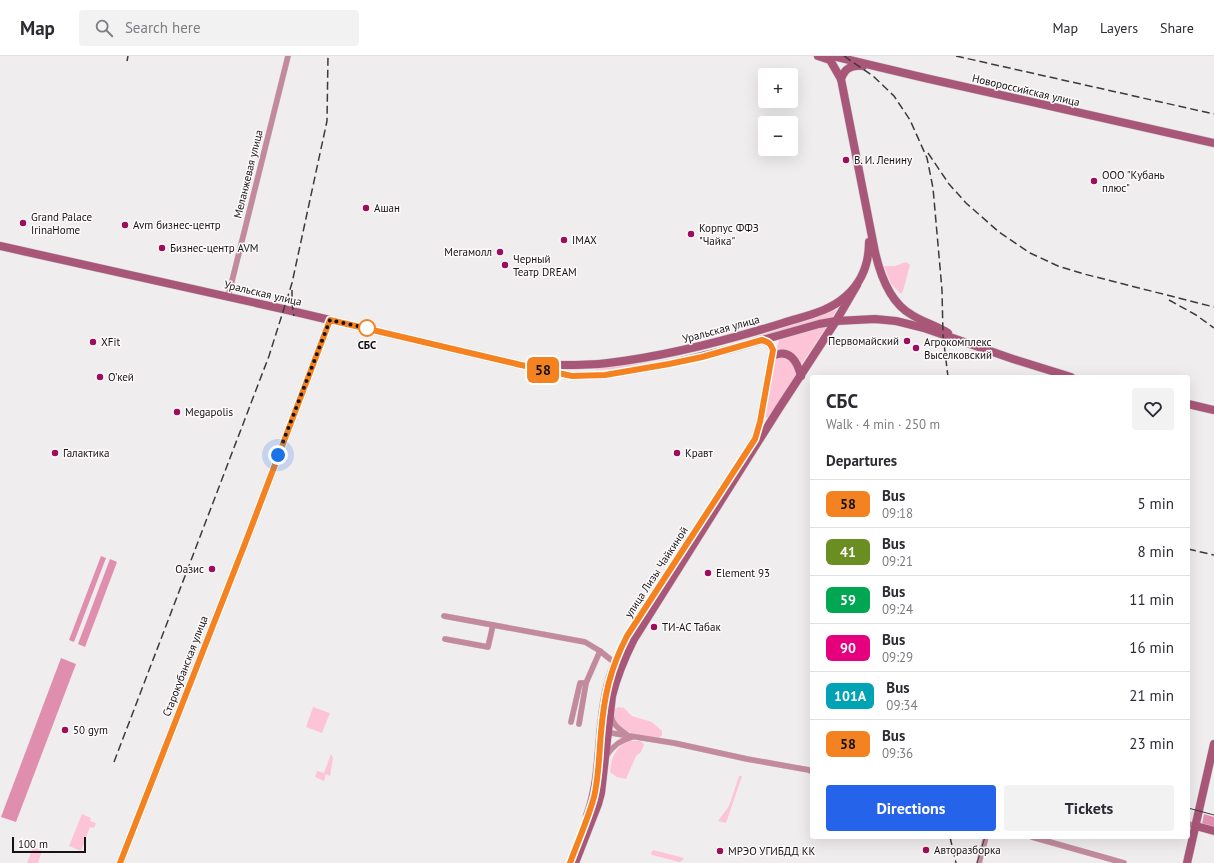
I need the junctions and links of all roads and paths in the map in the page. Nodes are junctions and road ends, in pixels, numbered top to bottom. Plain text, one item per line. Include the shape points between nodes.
1 (288, 56) edge
2 (818, 56) edge
3 (833, 56) edge
4 (880, 67) junction
5 (841, 79) junction
6 (1214, 143) edge
7 (870, 229) junction
8 (0, 246) edge
9 (857, 284) junction
10 (228, 296) junction
11 (900, 306) junction
12 (330, 320) junction
13 (836, 321) junction
14 (896, 321) junction
15 (762, 340) junction
16 (691, 349) junction
17 (997, 353) junction
18 (710, 354) junction
19 (772, 356) junction
20 (521, 365) junction
21 (583, 365) junction
22 (599, 375) junction
23 (1065, 375) edge
24 (1069, 375) edge
25 (801, 376) junction
26 (1190, 405) edge
27 (1214, 411) edge
28 (754, 444) junction
29 (444, 616) dead end
30 (493, 625) junction
31 (445, 639) dead end
32 (600, 651) junction
33 (615, 664) junction
34 (586, 683) junction
35 (610, 706) junction
36 (571, 722) dead end
37 (579, 724) dead end
38 (604, 732) junction
39 (636, 736) junction
40 (1214, 744) edge
41 (606, 756) junction
42 (810, 771) edge
43 (1192, 825) edge
44 (1214, 831) edge
45 (985, 839) edge
46 (1039, 839) edge
47 (120, 863) edge
48 (570, 863) edge
49 (575, 863) edge
50 (979, 863) edge
51 (1124, 863) edge
52 (1187, 863) edge

1 - 10 street, Меланжевая улица
2 - 5 main road via 830,60
3 - 4 main road, Новороссийская улица
4 - 5 main road via 853,65 846,69
4 - 6 main road, Новороссийская улица
5 - 7 main road
7 - 9 main road, Уральская улица via 868,262
7 - 11 main road via 879,268
8 - 10 main road, Уральская улица
9 - 13 main road
9 - 16 main road, Уральская улица via 834,306 820,312
10 - 12 main road, Уральская улица
11 - 14 main road via 902,312
11 - 17 main road via 911,315 958,339
12 - 20 main road, Уральская улица
12 - 47 main road, Старокубанская улица
13 - 14 main road, Уральская улица
13 - 15 main road, Уральская улица
13 - 25 main road
14 - 17 main road, Уральская улица
15 - 18 main road, Уральская улица
15 - 19 main road via 772,346
16 - 18 main road via 696,353
16 - 21 main road, Уральская улица via 607,364
17 - 23 main road
17 - 24 main road
18 - 22 main road, Уральская улица via 669,364
19 - 25 main road via 782,353 795,359
19 - 28 main road
20 - 21 main road, Уральская улица
20 - 22 main road, Уральская улица via 572,376
21 - 22 main road
25 - 28 main road
26 - 27 main road
28 - 33 main road, улица Лизы Чайкиной via 630,631
28 - 35 main road, улица Лизы Чайкиной via 634,639 616,681
29 - 30 street
30 - 31 street via 488,647
30 - 32 street via 585,642
32 - 33 street
32 - 34 street
33 - 38 main road, улица Лизы Чайкиной via 608,684
34 - 36 street via 580,683
34 - 37 street
35 - 38 main road, улица Лизы Чайкиной
35 - 39 street via 611,719 616,726 626,734
38 - 39 street
38 - 41 main road, улица Лизы Чайкиной
38 - 48 main road, улица Лизы Чайкиной via 594,797
39 - 41 street via 618,743
39 - 42 street
40 - 43 main road
41 - 49 main road, улица Лизы Чайкиной via 598,804
43 - 44 main road
43 - 52 main road
45 - 50 street
46 - 51 street

